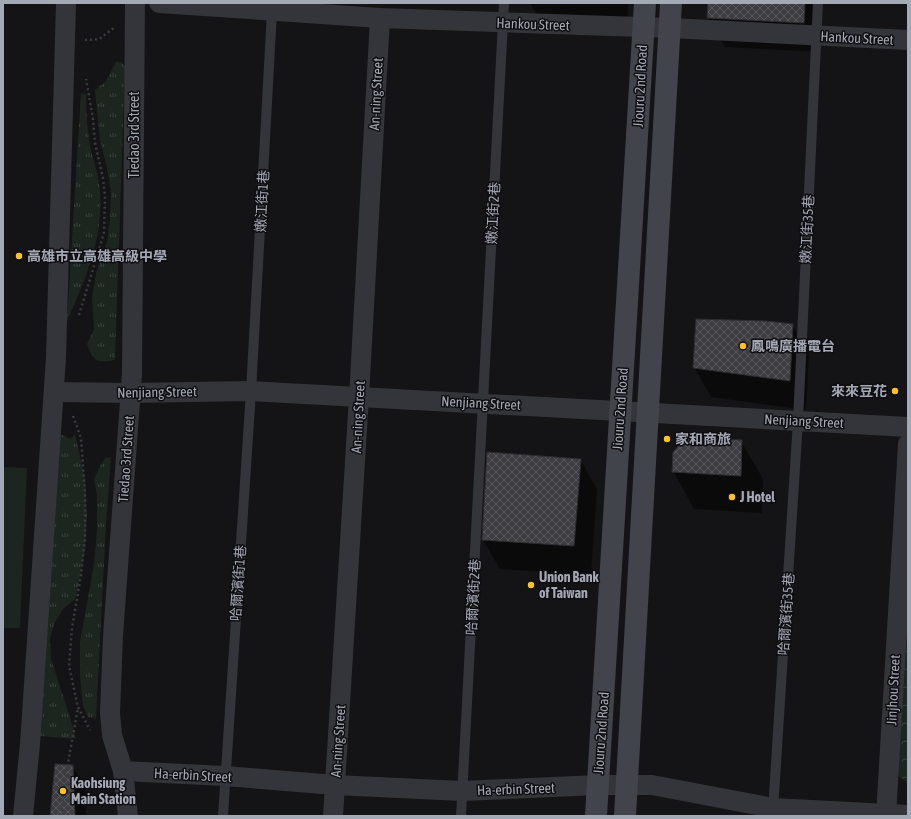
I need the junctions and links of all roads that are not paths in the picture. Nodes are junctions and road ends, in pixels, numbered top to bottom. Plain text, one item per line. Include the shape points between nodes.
1 (66, 3) edge
2 (135, 3) edge
3 (159, 3) edge
4 (504, 3) edge
5 (645, 3) edge
6 (671, 3) edge
7 (818, 3) edge
8 (272, 12) junction
9 (380, 18) junction
10 (503, 23) junction
11 (644, 28) junction
12 (670, 28) junction
13 (816, 36) junction
14 (908, 40) edge
15 (251, 391) junction
16 (54, 392) junction
17 (131, 393) junction
18 (359, 397) junction
19 (484, 404) junction
20 (620, 411) junction
21 (647, 413) junction
22 (798, 421) junction
23 (908, 427) edge
24 (908, 444) edge
25 (905, 542) edge
26 (123, 771) junction
27 (225, 776) junction
28 (335, 785) junction
29 (598, 785) junction
30 (626, 785) junction
31 (462, 791) junction
32 (773, 812) edge
33 (886, 815) edge
34 (908, 815) edge
35 (23, 816) edge
36 (128, 816) edge
37 (223, 816) edge
38 (333, 816) edge
39 (461, 816) edge
40 (596, 816) edge
41 (624, 816) edge

1 - 16 street
2 - 17 street, Tiedao 3rd Street
3 - 8 street, Hankou Street
4 - 10 lane, 嫩江街2巷
5 - 11 street, Jiouru 2nd Road
6 - 12 street, Jiouru 2nd Road
7 - 13 lane, 嫩江街35巷
8 - 9 street, Hankou Street
8 - 15 lane, 嫩江街1巷
9 - 10 street, Hankou Street
9 - 18 street, An-ning Street
10 - 11 street, Hankou Street
10 - 19 lane, 嫩江街2巷
11 - 12 street, Hankou Street
11 - 20 street, Jiouru 2nd Road
12 - 13 street, Hankou Street
12 - 21 street, Jiouru 2nd Road
13 - 14 street, Hankou Street
13 - 22 lane, 嫩江街35巷
15 - 17 street, Nenjiang Street
15 - 18 street, Nenjiang Street
15 - 27 lane, 哈爾濱街1巷
16 - 17 street, Nenjiang Street
16 - 35 street
17 - 26 street, Tiedao 3rd Street via 113,636 110,714 112,735
18 - 19 street, Nenjiang Street
18 - 28 street, An-ning Street
19 - 20 street, Nenjiang Street
19 - 31 lane, 哈爾濱街2巷
20 - 21 street, Nenjiang Street
20 - 29 street, Jiouru 2nd Road
21 - 22 street, Nenjiang Street
21 - 30 street, Jiouru 2nd Road
22 - 23 street, Nenjiang Street
22 - 32 lane, 哈爾濱街35巷
24 - 25 street, Jinjhou Street
25 - 33 street, Jinjhou Street
26 - 27 street, Ha-erbin Street
26 - 36 street, Tiedao 3rd Street
27 - 28 street, Ha-erbin Street
27 - 37 lane, 哈爾濱街1巷
28 - 31 street, Ha-erbin Street
28 - 38 street, An-ning Street
29 - 30 street, Ha-erbin Street
29 - 31 street, Ha-erbin Street
29 - 40 street, Jiouru 2nd Road
30 - 32 street, Ha-erbin Street via 652,785
30 - 41 street, Jiouru 2nd Road
31 - 39 lane, 哈爾濱街2巷
32 - 33 street, Ha-erbin Street
33 - 34 street, Ha-erbin Street

